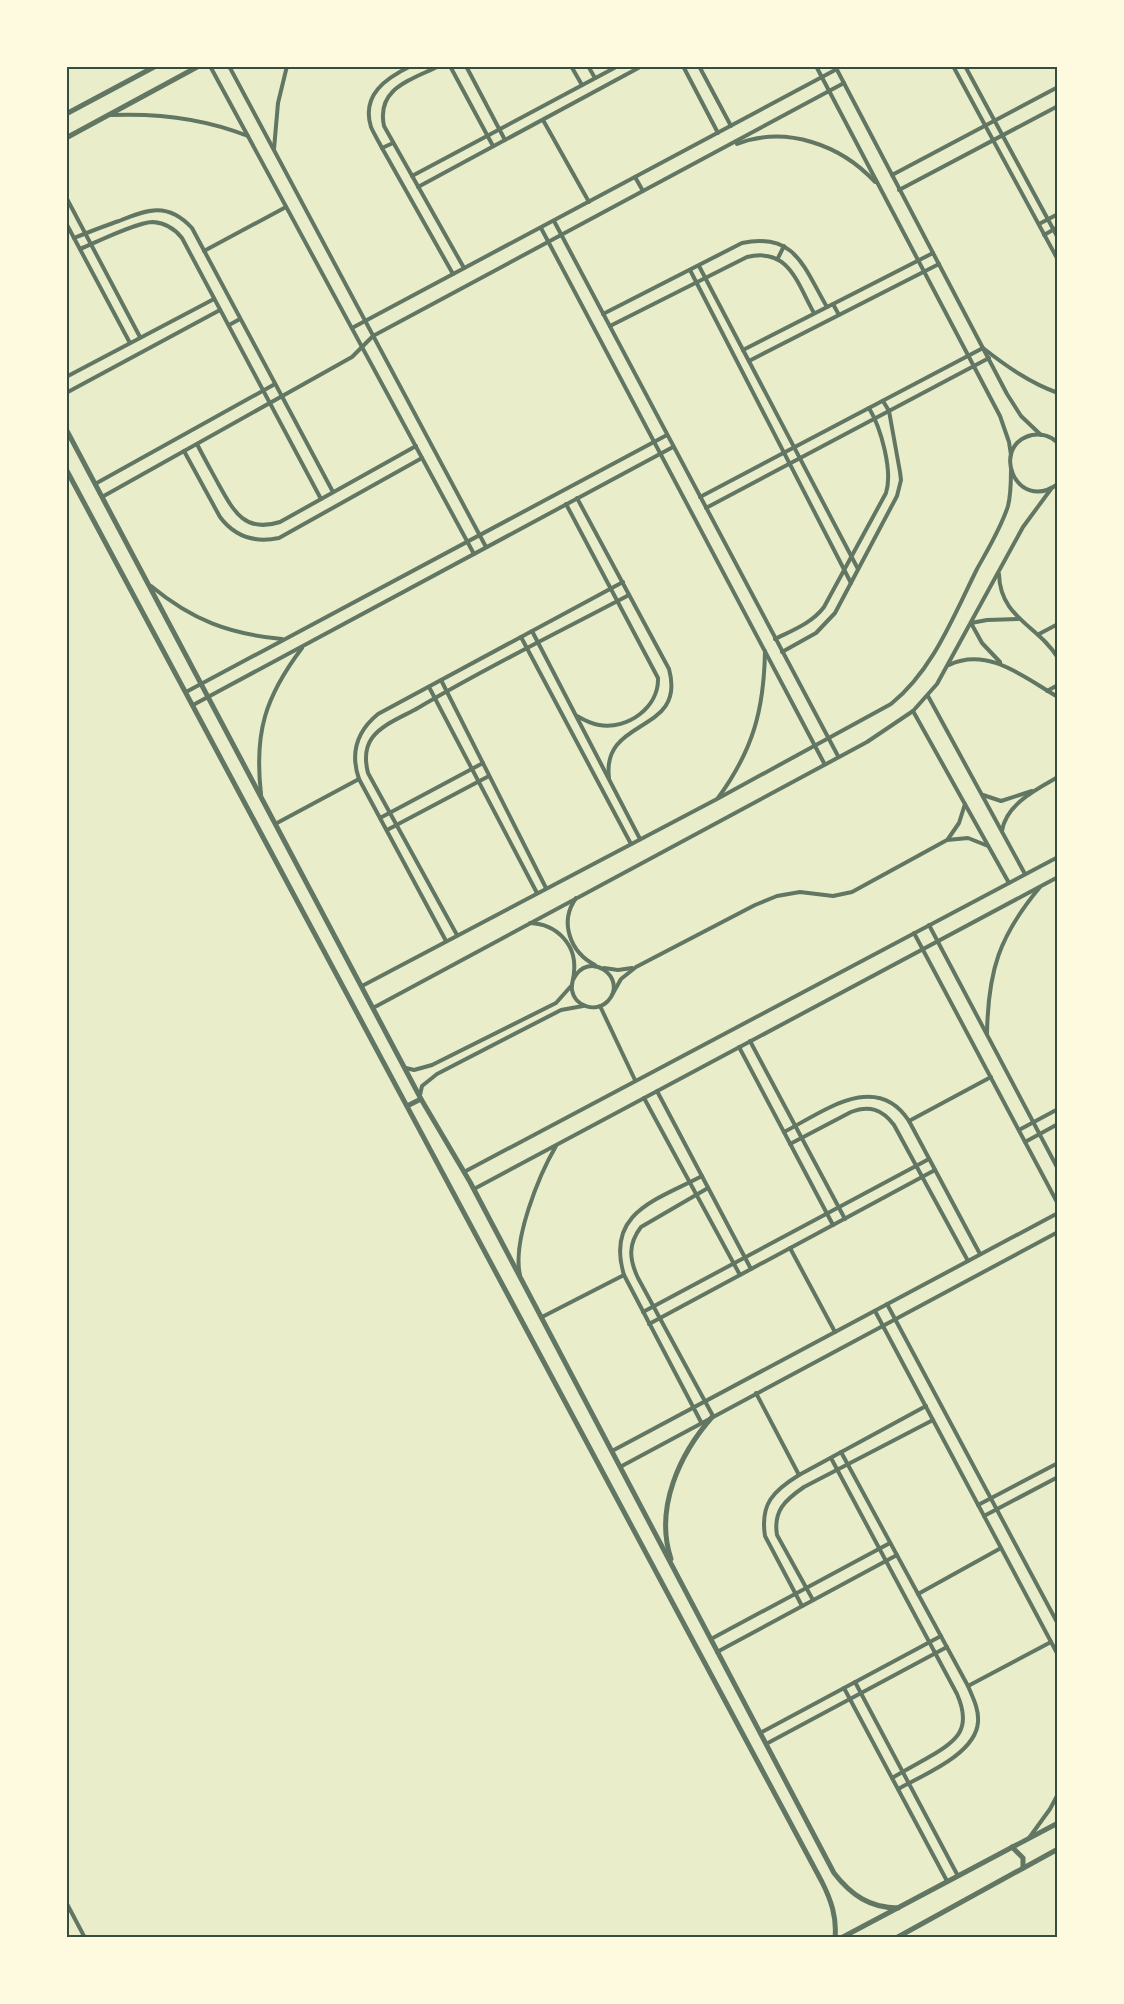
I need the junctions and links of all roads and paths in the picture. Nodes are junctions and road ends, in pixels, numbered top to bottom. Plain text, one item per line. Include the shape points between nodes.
1 (156, 66) edge
2 (199, 66) edge
3 (210, 66) edge
4 (229, 66) edge
5 (287, 66) edge
6 (411, 66) edge
7 (439, 66) edge
8 (450, 66) edge
9 (466, 66) edge
10 (571, 66) edge
11 (588, 66) edge
12 (618, 66) edge
13 (642, 66) edge
14 (683, 66) edge
15 (699, 66) edge
16 (816, 66) edge
17 (953, 66) edge
18 (965, 66) edge
19 (836, 68) edge
20 (822, 77) junction
21 (595, 78) junction
22 (844, 82) junction
23 (582, 85) junction
24 (1058, 87) edge
25 (829, 91) junction
26 (1058, 106) edge
27 (66, 114) edge
28 (108, 116) junction
29 (543, 120) junction
30 (995, 121) junction
31 (731, 126) junction
32 (986, 126) junction
33 (499, 129) junction
34 (718, 133) junction
35 (1002, 135) junction
36 (248, 136) junction
37 (487, 136) junction
38 (66, 138) edge
39 (505, 140) junction
40 (993, 140) junction
41 (393, 142) junction
42 (493, 146) junction
43 (382, 148) junction
44 (723, 149) junction
45 (274, 150) junction
46 (892, 175) junction
47 (412, 176) junction
48 (636, 177) junction
49 (418, 186) junction
50 (880, 188) junction
51 (899, 190) junction
52 (643, 191) junction
53 (66, 197) edge
54 (589, 202) junction
55 (286, 207) junction
56 (1058, 214) edge
57 (1048, 219) junction
58 (554, 221) junction
59 (66, 223) edge
60 (1039, 224) junction
61 (541, 228) junction
62 (1056, 228) edge
63 (85, 233) junction
64 (561, 235) junction
65 (1044, 235) junction
66 (74, 238) junction
67 (1058, 238) edge
68 (548, 242) junction
69 (91, 244) junction
70 (784, 246) junction
71 (80, 249) junction
72 (204, 251) junction
73 (933, 253) junction
74 (778, 258) junction
75 (918, 260) junction
76 (1058, 260) edge
77 (939, 264) junction
78 (699, 266) junction
79 (464, 268) junction
80 (690, 270) junction
81 (924, 272) junction
82 (453, 274) junction
83 (705, 278) junction
84 (696, 283) junction
85 (214, 299) junction
86 (833, 304) junction
87 (827, 307) junction
88 (220, 310) junction
89 (814, 313) junction
90 (603, 314) junction
91 (839, 315) junction
92 (240, 319) junction
93 (365, 321) junction
94 (228, 326) junction
95 (610, 327) junction
96 (352, 328) junction
97 (374, 336) junction
98 (140, 337) junction
99 (130, 342) junction
100 (363, 347) junction
101 (983, 348) junction
102 (743, 350) junction
103 (968, 356) junction
104 (989, 358) junction
105 (749, 361) junction
106 (974, 366) junction
107 (66, 377) edge
108 (275, 384) junction
109 (263, 390) junction
110 (66, 393) edge
111 (1058, 393) edge
112 (281, 396) junction
113 (884, 401) junction
114 (270, 402) junction
115 (869, 408) junction
116 (889, 411) junction
117 (875, 418) junction
118 (66, 429) edge
119 (667, 435) junction
120 (1041, 435) junction
121 (1057, 440) edge
122 (654, 442) junction
123 (197, 444) junction
124 (416, 446) junction
125 (673, 447) junction
126 (795, 447) junction
127 (184, 451) junction
128 (660, 453) junction
129 (784, 453) junction
130 (1011, 455) junction
131 (422, 458) junction
132 (800, 458) junction
133 (790, 464) junction
134 (66, 469) edge
135 (1011, 470) junction
136 (95, 484) junction
137 (1058, 484) edge
138 (1051, 489) junction
139 (333, 492) junction
140 (102, 497) junction
141 (700, 497) junction
142 (577, 498) junction
143 (321, 499) junction
144 (566, 504) junction
145 (706, 508) junction
146 (480, 535) junction
147 (467, 542) junction
148 (486, 547) junction
149 (474, 554) junction
150 (852, 557) junction
151 (858, 569) junction
152 (845, 571) junction
153 (999, 572) junction
154 (623, 582) junction
155 (851, 583) junction
156 (149, 584) junction
157 (612, 588) junction
158 (629, 595) junction
159 (618, 601) junction
160 (1018, 619) junction
161 (971, 623) junction
162 (1058, 624) edge
163 (532, 631) junction
164 (1039, 634) junction
165 (521, 637) junction
166 (283, 639) junction
167 (775, 639) junction
168 (538, 642) junction
169 (304, 646) junction
170 (527, 648) junction
171 (765, 650) junction
172 (782, 652) junction
173 (1058, 658) edge
174 (948, 666) junction
175 (1005, 667) junction
176 (441, 680) junction
177 (202, 684) junction
178 (1058, 685) edge
179 (429, 687) junction
180 (1047, 691) junction
181 (447, 692) junction
182 (186, 693) junction
183 (928, 696) junction
184 (209, 697) junction
185 (1058, 697) edge
186 (435, 698) junction
187 (193, 705) junction
188 (913, 711) junction
189 (577, 716) junction
190 (829, 739) junction
191 (815, 746) junction
192 (838, 756) junction
193 (483, 763) junction
194 (824, 763) junction
195 (472, 769) junction
196 (489, 776) junction
197 (1058, 777) edge
198 (609, 778) junction
199 (359, 779) junction
200 (479, 782) junction
201 (1038, 788) junction
202 (261, 795) junction
203 (982, 795) junction
204 (717, 799) junction
205 (965, 804) junction
206 (390, 813) junction
207 (380, 818) junction
208 (277, 823) junction
209 (397, 825) junction
210 (387, 830) junction
211 (1002, 831) junction
212 (640, 839) junction
213 (947, 840) junction
214 (631, 844) junction
215 (988, 846) junction
216 (1058, 857) edge
217 (1025, 874) junction
218 (1058, 877) edge
219 (1009, 883) junction
220 (1043, 885) junction
221 (546, 888) junction
222 (537, 893) junction
223 (577, 898) junction
224 (530, 923) junction
225 (929, 925) junction
226 (914, 933) junction
227 (457, 935) junction
228 (446, 941) junction
229 (938, 941) junction
230 (923, 949) junction
231 (599, 967) junction
232 (636, 967) junction
233 (572, 982) junction
234 (362, 986) junction
235 (612, 995) junction
236 (584, 1006) junction
237 (600, 1006) junction
238 (373, 1008) junction
239 (987, 1034) junction
240 (750, 1041) junction
241 (739, 1047) junction
242 (405, 1067) junction
243 (991, 1077) junction
244 (635, 1080) junction
245 (657, 1091) junction
246 (644, 1098) junction
247 (421, 1099) junction
248 (407, 1106) junction
249 (1058, 1109) edge
250 (909, 1121) junction
251 (1033, 1122) junction
252 (1058, 1124) edge
253 (796, 1126) junction
254 (1019, 1130) junction
255 (784, 1132) junction
256 (1039, 1134) junction
257 (802, 1138) junction
258 (1025, 1142) junction
259 (557, 1144) junction
260 (790, 1144) junction
261 (929, 1159) junction
262 (916, 1166) junction
263 (1058, 1169) edge
264 (935, 1170) junction
265 (464, 1172) junction
266 (702, 1176) junction
267 (922, 1177) junction
268 (690, 1182) junction
269 (708, 1188) junction
270 (474, 1190) junction
271 (696, 1195) junction
272 (1058, 1204) edge
273 (839, 1207) junction
274 (827, 1213) junction
275 (1058, 1213) edge
276 (845, 1219) junction
277 (833, 1225) junction
278 (1058, 1232) edge
279 (790, 1248) junction
280 (980, 1254) junction
281 (745, 1257) junction
282 (968, 1261) junction
283 (733, 1264) junction
284 (751, 1269) junction
285 (624, 1275) junction
286 (740, 1275) junction
287 (524, 1284) junction
288 (887, 1304) junction
289 (654, 1306) junction
290 (875, 1311) junction
291 (643, 1312) junction
292 (541, 1318) junction
293 (660, 1318) junction
294 (895, 1319) junction
295 (649, 1324) junction
296 (882, 1326) junction
297 (835, 1332) junction
298 (756, 1393) junction
299 (705, 1401) junction
300 (926, 1406) junction
301 (693, 1407) junction
302 (713, 1416) junction
303 (933, 1420) junction
304 (701, 1422) junction
305 (612, 1451) junction
306 (842, 1452) junction
307 (831, 1458) junction
308 (1058, 1463) edge
309 (848, 1464) junction
310 (620, 1467) junction
311 (837, 1470) junction
312 (799, 1475) junction
313 (1058, 1477) edge
314 (991, 1498) junction
315 (978, 1505) junction
316 (997, 1509) junction
317 (984, 1516) junction
318 (890, 1543) junction
319 (1001, 1548) junction
320 (879, 1549) junction
321 (897, 1555) junction
322 (886, 1561) junction
323 (677, 1575) junction
324 (805, 1587) junction
325 (795, 1592) junction
326 (918, 1594) junction
327 (813, 1600) junction
328 (802, 1606) junction
329 (1058, 1624) edge
330 (941, 1636) junction
331 (711, 1639) junction
332 (929, 1642) junction
333 (1051, 1642) junction
334 (947, 1647) junction
335 (717, 1652) junction
336 (935, 1654) junction
337 (1058, 1655) edge
338 (855, 1682) junction
339 (968, 1686) junction
340 (844, 1688) junction
341 (861, 1693) junction
342 (850, 1699) junction
343 (760, 1733) junction
344 (766, 1744) junction
345 (903, 1772) junction
346 (892, 1778) junction
347 (909, 1783) junction
348 (898, 1789) junction
349 (1058, 1794) edge
350 (1058, 1822) edge
351 (812, 1832) junction
352 (799, 1838) junction
353 (1029, 1838) junction
354 (1012, 1847) junction
355 (1058, 1849) edge
356 (1023, 1868) junction
357 (958, 1876) junction
358 (947, 1881) junction
359 (66, 1902) edge
360 (898, 1908) junction
361 (85, 1938) edge
362 (835, 1938) edge
363 (842, 1938) edge
364 (896, 1938) edge

1 - 27 street
2 - 28 street
3 - 36 street
4 - 45 street
5 - 45 street via 278,102
6 - 43 street via 385,80 370,104 369,117
7 - 41 street via 393,90 387,98 382,117
8 - 37 street
9 - 33 street
10 - 23 street
11 - 21 street
12 - 21 street
13 - 29 street
14 - 34 street
15 - 31 street
16 - 20 street
17 - 32 street
18 - 30 street
19 - 20 street
19 - 22 street
20 - 25 street
20 - 31 street
21 - 23 street
22 - 25 street
22 - 46 street
23 - 33 street
24 - 30 street
25 - 44 street
25 - 50 street
26 - 35 street
28 - 36 street via 170,115 201,120
28 - 38 street
29 - 39 street
29 - 54 street
30 - 32 street
30 - 35 street
31 - 34 street
32 - 40 street
32 - 46 street
33 - 37 street
33 - 39 street
34 - 48 street
35 - 40 street
35 - 57 street
36 - 55 street
37 - 42 street
37 - 47 street
39 - 42 street
40 - 51 street
40 - 60 street
41 - 43 street
41 - 47 street
42 - 49 street
43 - 82 street
44 - 50 street via 764,138 808,141 848,158
44 - 52 street
45 - 93 street
46 - 51 street
47 - 49 street
48 - 52 street
48 - 54 street
49 - 79 street
50 - 75 street
51 - 73 street
52 - 64 street
53 - 63 street
54 - 58 street
55 - 72 street
55 - 96 street
56 - 57 street
57 - 60 street
57 - 62 street
58 - 61 street
58 - 64 street
59 - 66 street
60 - 65 street
61 - 68 street
61 - 79 street
62 - 65 street
62 - 67 street
63 - 66 street
63 - 69 street
63 - 72 street via 144,211 165,211 185,220
64 - 68 street
64 - 90 street
65 - 76 street
66 - 71 street
68 - 97 street
68 - 122 street
69 - 71 street
69 - 85 street via 146,223 170,227 182,238
69 - 98 street
70 - 74 street
70 - 78 street via 771,241 742,243
70 - 87 street via 796,254
71 - 99 street
72 - 92 street
73 - 75 street
73 - 77 street
74 - 83 street via 747,257
74 - 89 street via 786,264
75 - 81 street
75 - 86 street
77 - 81 street
77 - 101 street
78 - 80 street
78 - 83 street
79 - 82 street
80 - 84 street
80 - 90 street
81 - 91 street
81 - 103 street
82 - 93 street
83 - 84 street
83 - 102 street
84 - 95 street
84 - 129 street
85 - 88 street
85 - 98 street
86 - 87 street
86 - 91 street
87 - 89 street
88 - 94 street
88 - 110 street
89 - 102 street
90 - 95 street
91 - 105 street
92 - 94 street
92 - 108 street
93 - 96 street
93 - 97 street
94 - 109 street
95 - 119 street
96 - 100 street
97 - 100 street
97 - 146 street
98 - 99 street
99 - 107 street
100 - 112 street
100 - 124 street
101 - 103 street
101 - 104 street
101 - 111 street via 1030,381
102 - 105 street
103 - 106 street
103 - 113 street
104 - 106 street
104 - 120 street via 1013,405
105 - 126 street
106 - 116 street
106 - 130 street via 1000,416
108 - 109 street
108 - 112 street
109 - 114 street
109 - 136 street
112 - 114 street
112 - 139 street
113 - 115 street
113 - 116 street
114 - 123 street
114 - 143 street
115 - 117 street
115 - 126 street
116 - 117 street
116 - 151 street via 900,487
117 - 132 street
117 - 150 street via 889,480
118 - 136 street
119 - 122 street
119 - 125 street
120 - 121 street
120 - 130 street via 1026,437
122 - 128 street
122 - 146 street
123 - 127 street
123 - 143 street via 230,506 252,524 280,522
124 - 131 street
124 - 139 street
125 - 128 street
125 - 141 street
126 - 129 street
126 - 132 street
127 - 131 street via 227,526 257,540 279,538
127 - 140 street
128 - 142 street
128 - 171 street
129 - 133 street
129 - 141 street
130 - 135 street
131 - 147 street
132 - 133 street
132 - 150 street
133 - 145 street
133 - 152 street
134 - 182 street
135 - 138 street via 1025,489
135 - 190 street via 1010,495 1003,519 928,664 891,704
136 - 140 street
137 - 138 street
138 - 153 street via 1029,517
139 - 143 street
140 - 156 street
141 - 145 street
142 - 144 street
142 - 154 street
144 - 148 street
144 - 157 street
145 - 167 street
146 - 147 street
146 - 148 street
147 - 149 street
147 - 166 street
148 - 149 street
149 - 169 street
150 - 151 street
150 - 152 street
151 - 155 street
152 - 155 street
152 - 167 street via 818,615
153 - 160 street via 1000,591
153 - 161 street
154 - 157 street
154 - 158 street
155 - 172 street via 824,627
156 - 166 street via 171,603 206,622 253,637
156 - 177 street
157 - 159 street
157 - 163 street
158 - 159 street
158 - 198 street via 673,682 671,695 656,717 615,745 609,755
159 - 168 street
159 - 189 street via 654,668 658,688 645,710 624,723 600,726
160 - 161 street
160 - 164 street
161 - 174 street
161 - 175 street via 986,648
162 - 164 street
163 - 165 street
163 - 168 street
164 - 173 street
165 - 170 street
165 - 176 street
166 - 177 street
167 - 172 street
168 - 170 street
168 - 189 street
169 - 184 street
169 - 202 street via 284,671 261,731 257,763
170 - 181 street
170 - 214 street
171 - 191 street
171 - 204 street via 762,704 755,730 746,754
172 - 190 street
174 - 175 street via 977,658
174 - 183 street
175 - 180 street
176 - 179 street
176 - 181 street
177 - 182 street
177 - 184 street
178 - 180 street
179 - 186 street
179 - 199 street via 378,714 361,732 354,755
180 - 185 street
181 - 186 street
181 - 193 street
182 - 187 street
183 - 188 street
183 - 203 street
184 - 187 street
184 - 202 street
186 - 195 street
186 - 206 street via 381,730 366,749 368,773
187 - 248 street
188 - 192 street
188 - 205 street
189 - 198 street
190 - 191 street
190 - 192 street
191 - 194 street
191 - 204 street
192 - 194 street
193 - 195 street
193 - 196 street
194 - 223 street
195 - 200 street
195 - 206 street
196 - 200 street
196 - 221 street
197 - 201 street
198 - 212 street
199 - 207 street
199 - 208 street
200 - 209 street
200 - 222 street
201 - 203 street via 1001,801
201 - 211 street via 1012,810
202 - 208 street
203 - 211 street
204 - 212 street
205 - 213 street via 959,823
205 - 215 street
206 - 207 street
206 - 209 street
207 - 210 street
208 - 234 street
209 - 210 street
209 - 227 street
210 - 228 street
211 - 217 street
212 - 214 street
213 - 215 street via 968,838
213 - 232 street via 852,892 833,896 788,893 765,901
214 - 221 street
215 - 219 street
216 - 217 street
217 - 219 street
218 - 220 street
219 - 225 street
220 - 229 street
220 - 239 street via 1021,910 995,963 987,1005
221 - 222 street
222 - 227 street
223 - 224 street
223 - 231 street via 568,918 571,940 584,958
224 - 233 street via 550,927 566,940 574,960
224 - 238 street
225 - 226 street
225 - 229 street
226 - 230 street
226 - 244 street
227 - 228 street
228 - 234 street
229 - 230 street
229 - 239 street
230 - 240 street
230 - 243 street
231 - 232 street
231 - 233 street via 583,969
231 - 235 street via 612,979
232 - 235 street via 621,979
233 - 236 street via 574,997
233 - 242 street via 556,1003 432,1065 414,1070
234 - 238 street
235 - 237 street
236 - 237 street
236 - 247 street via 561,1010 437,1074 422,1086
237 - 244 street
238 - 242 street
239 - 251 street
240 - 241 street
240 - 253 street
241 - 245 street
241 - 255 street
242 - 247 street
243 - 250 street
243 - 254 street
244 - 265 street
245 - 246 street
245 - 266 street
246 - 259 street
246 - 268 street
247 - 248 street
247 - 265 street
248 - 352 street
249 - 251 street
250 - 253 street via 888,1101 870,1096 851,1099
250 - 261 street
251 - 254 street
251 - 256 street
252 - 256 street
253 - 255 street
253 - 257 street
254 - 258 street
255 - 260 street
256 - 258 street
256 - 263 street
257 - 260 street
257 - 262 street via 860,1108 870,1108 888,1117
257 - 273 street
258 - 272 street
259 - 270 street
259 - 287 street via 527,1214 519,1271
260 - 274 street
261 - 262 street
261 - 264 street
262 - 267 street
262 - 273 street
264 - 267 street
264 - 280 street
265 - 270 street
266 - 268 street
266 - 269 street
267 - 276 street
267 - 282 street
268 - 271 street
268 - 285 street via 642,1209 624,1227 619,1239
269 - 271 street
269 - 281 street
270 - 287 street
271 - 283 street
271 - 289 street via 651,1220 635,1235 631,1246 633,1268
273 - 274 street
273 - 276 street
274 - 277 street
274 - 281 street
275 - 280 street
276 - 277 street
277 - 279 street
278 - 294 street
279 - 284 street
279 - 297 street
280 - 282 street
281 - 283 street
281 - 284 street
282 - 288 street
283 - 286 street
283 - 289 street
284 - 286 street
285 - 291 street
285 - 292 street
286 - 293 street
287 - 292 street
288 - 290 street
288 - 294 street
289 - 291 street
289 - 293 street
290 - 296 street
290 - 297 street
291 - 295 street
292 - 305 street
293 - 295 street
293 - 299 street
294 - 296 street
294 - 314 street
295 - 301 street
296 - 298 street
296 - 300 street
297 - 299 street
298 - 302 street
298 - 312 street
299 - 301 street
299 - 302 street
300 - 303 street
300 - 306 street
301 - 304 street
301 - 305 street
302 - 304 street
302 - 323 street via 681,1460 671,1490 667,1538
303 - 309 street
303 - 315 street
304 - 310 street
305 - 310 street
306 - 307 street
306 - 309 street
307 - 311 street
307 - 312 street
308 - 314 street
309 - 311 street
309 - 318 street
310 - 323 street
311 - 320 street
311 - 324 street via 785,1501 776,1517 777,1535
312 - 325 street via 775,1492 768,1502 763,1524 765,1536
313 - 316 street
314 - 315 street
314 - 316 street
315 - 317 street
316 - 317 street
316 - 329 street
317 - 319 street
318 - 320 street
318 - 321 street
319 - 326 street
319 - 333 street
320 - 322 street
320 - 324 street
321 - 322 street
321 - 326 street
322 - 327 street
322 - 332 street
323 - 331 street
324 - 325 street
324 - 327 street
325 - 328 street
325 - 331 street
326 - 330 street
327 - 328 street
328 - 335 street
330 - 332 street
330 - 334 street
331 - 335 street
332 - 336 street
332 - 338 street
333 - 337 street
333 - 339 street
334 - 336 street
334 - 339 street
335 - 343 street
336 - 341 street
336 - 345 street via 962,1704 963,1724 954,1742
338 - 340 street
338 - 341 street
339 - 347 street via 978,1710 978,1723 969,1744
340 - 342 street
340 - 343 street
341 - 342 street
341 - 345 street
342 - 344 street
342 - 346 street
343 - 344 street
344 - 351 street
345 - 346 street
345 - 347 street
346 - 348 street
347 - 348 street
347 - 357 street
348 - 358 street
349 - 353 street
350 - 353 street
351 - 352 street
351 - 360 street via 844,1885 869,1903
352 - 362 street via 832,1905
353 - 354 street
354 - 356 street via 1020,1853
354 - 357 street
355 - 356 street
356 - 364 street
357 - 358 street
358 - 360 street
359 - 361 street
360 - 363 street

